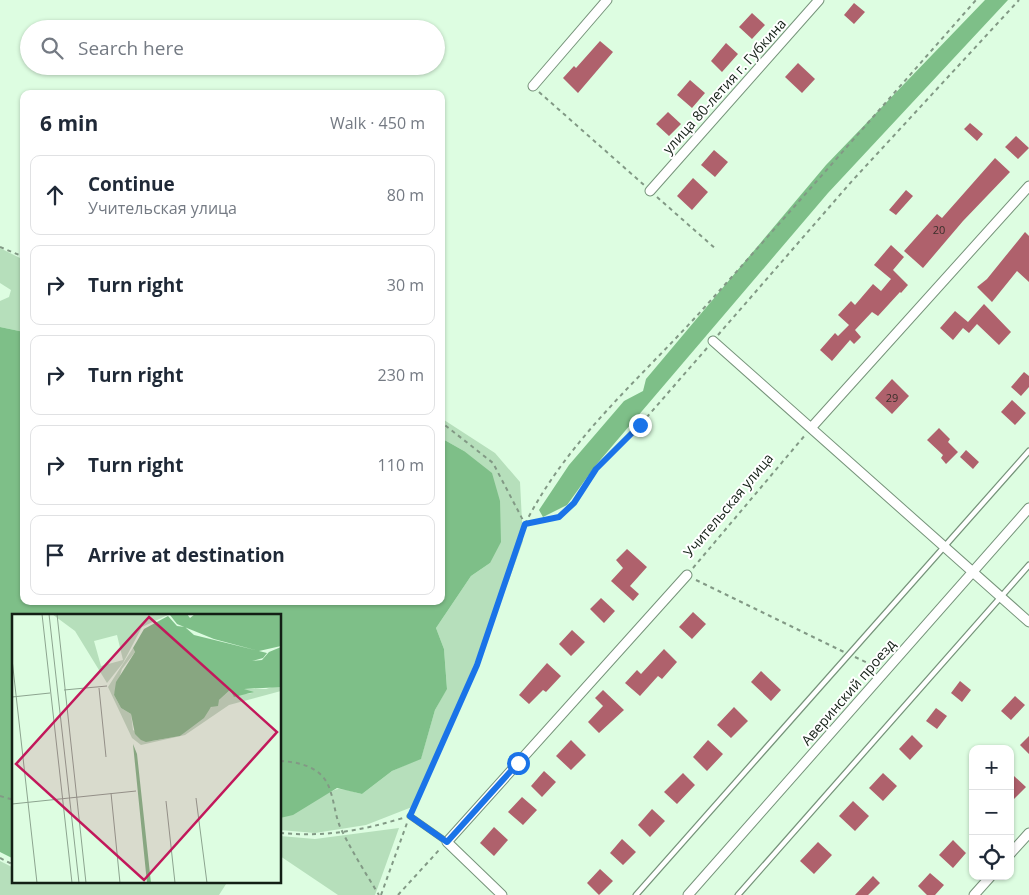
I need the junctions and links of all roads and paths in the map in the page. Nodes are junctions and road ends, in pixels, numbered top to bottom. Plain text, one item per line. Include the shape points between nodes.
1 (607, 0) edge
2 (819, 0) edge
3 (976, 0) edge
4 (1019, 0) edge
5 (533, 86) joint
6 (1029, 186) edge
7 (650, 191) junction
8 (0, 246) edge
9 (717, 250) dead end
10 (20, 255) edge
11 (713, 341) junction
12 (445, 425) edge
13 (811, 428) junction
14 (1029, 451) edge
15 (1029, 508) edge
16 (525, 524) junction
17 (944, 546) junction
18 (1029, 565) edge
19 (973, 571) junction
20 (687, 575) junction
21 (1001, 596) junction
22 (1029, 622) edge
23 (849, 654) junction
24 (885, 671) junction
25 (281, 761) edge
26 (410, 816) junction
27 (342, 832) junction
28 (281, 833) edge
29 (1029, 833) edge
30 (447, 842) junction
31 (1014, 850) edge
32 (0, 858) edge
33 (12, 864) edge
34 (987, 880) edge
35 (380, 895) edge
36 (398, 895) edge
37 (502, 895) edge
38 (636, 895) edge
39 (688, 895) edge
40 (738, 895) edge
41 (974, 895) edge

1 - 5 street
2 - 7 street, улица 80-летия г. Губкина
3 - 16 path via 702,310 571,450
4 - 11 path via 852,181
5 - 7 path
6 - 13 street
7 - 9 path
8 - 10 path
11 - 13 street
11 - 16 path via 640,425 596,469 574,503 559,517
12 - 16 path via 494,463
13 - 17 street
13 - 20 path, Учительская улица
14 - 17 lane
15 - 19 street, Аверинский проезд
16 - 26 path via 477,665
17 - 19 street
17 - 23 lane
18 - 21 lane
19 - 21 street
19 - 24 street, Аверинский проезд
20 - 23 path
20 - 30 street, Учительская улица
21 - 22 street
21 - 40 lane
23 - 24 path
23 - 38 lane
24 - 39 street, Аверинский проезд
25 - 27 path via 312,767 324,780 330,788 335,816
26 - 27 path
26 - 30 lane
26 - 35 path
27 - 28 path via 314,836
27 - 35 path
29 - 31 street
30 - 36 path
30 - 37 street
32 - 33 path
34 - 41 street

